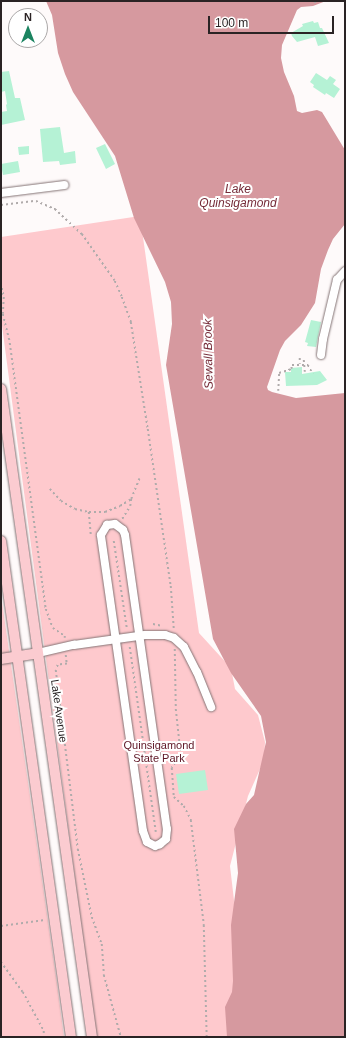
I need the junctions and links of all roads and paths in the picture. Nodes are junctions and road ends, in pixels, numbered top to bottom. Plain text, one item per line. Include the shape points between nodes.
1 (315, 1) edge
2 (316, 5) dead end
3 (64, 185) dead end
4 (1, 193) edge
5 (1, 205) edge
6 (345, 271) edge
7 (1, 283) edge
8 (321, 355) dead end
9 (300, 358) dead end
10 (304, 360) dead end
11 (300, 364) junction
12 (304, 364) junction
13 (305, 372) dead end
14 (313, 374) dead end
15 (1, 389) edge
16 (278, 391) dead end
17 (139, 479) dead end
18 (50, 489) dead end
19 (131, 499) junction
20 (89, 512) junction
21 (121, 521) dead end
22 (91, 536) dead end
23 (1, 541) edge
24 (114, 541) dead end
25 (127, 628) dead end
26 (139, 636) junction
27 (174, 638) junction
28 (117, 639) junction
29 (65, 641) dead end
30 (130, 647) dead end
31 (38, 653) junction
32 (66, 653) dead end
33 (18, 657) junction
34 (1, 659) edge
35 (211, 708) dead end
36 (156, 832) dead end
37 (49, 920) dead end
38 (1, 926) edge
39 (1, 962) edge
40 (44, 1037) edge
41 (71, 1037) edge
42 (92, 1037) edge
43 (121, 1037) edge
44 (207, 1037) edge

1 - 2 path
3 - 4 street
5 - 27 path via 36,201 55,208 82,234 116,281 131,322 171,586
6 - 8 street via 337,280
7 - 29 path via 4,297 3,314 10,343 46,609 50,624 65,636
9 - 11 path
10 - 12 path
11 - 12 path
11 - 16 path via 292,365 291,369 279,373
12 - 13 path
12 - 14 path via 311,368
15 - 31 main road, Lake Avenue
17 - 19 path
18 - 20 path via 61,501 75,509
19 - 20 path via 105,512
19 - 21 path
20 - 22 path
23 - 33 main road
24 - 25 path
26 - 27 street via 160,634
26 - 28 street
26 - 28 street via 125,535 120,526 111,524 104,528 101,535
26 - 28 street via 167,829 166,839 155,846 147,842 143,831
27 - 35 street via 184,647 192,661
27 - 44 path via 176,709 181,755 172,768 174,797 189,813 193,834 204,925
28 - 31 street
30 - 36 path
31 - 33 main road
31 - 42 main road, Lake Avenue
32 - 43 path via 67,664 58,665 56,670 78,849 92,917 102,944 104,975
33 - 34 main road
33 - 41 main road
37 - 38 path
39 - 40 path via 23,992 44,1031

